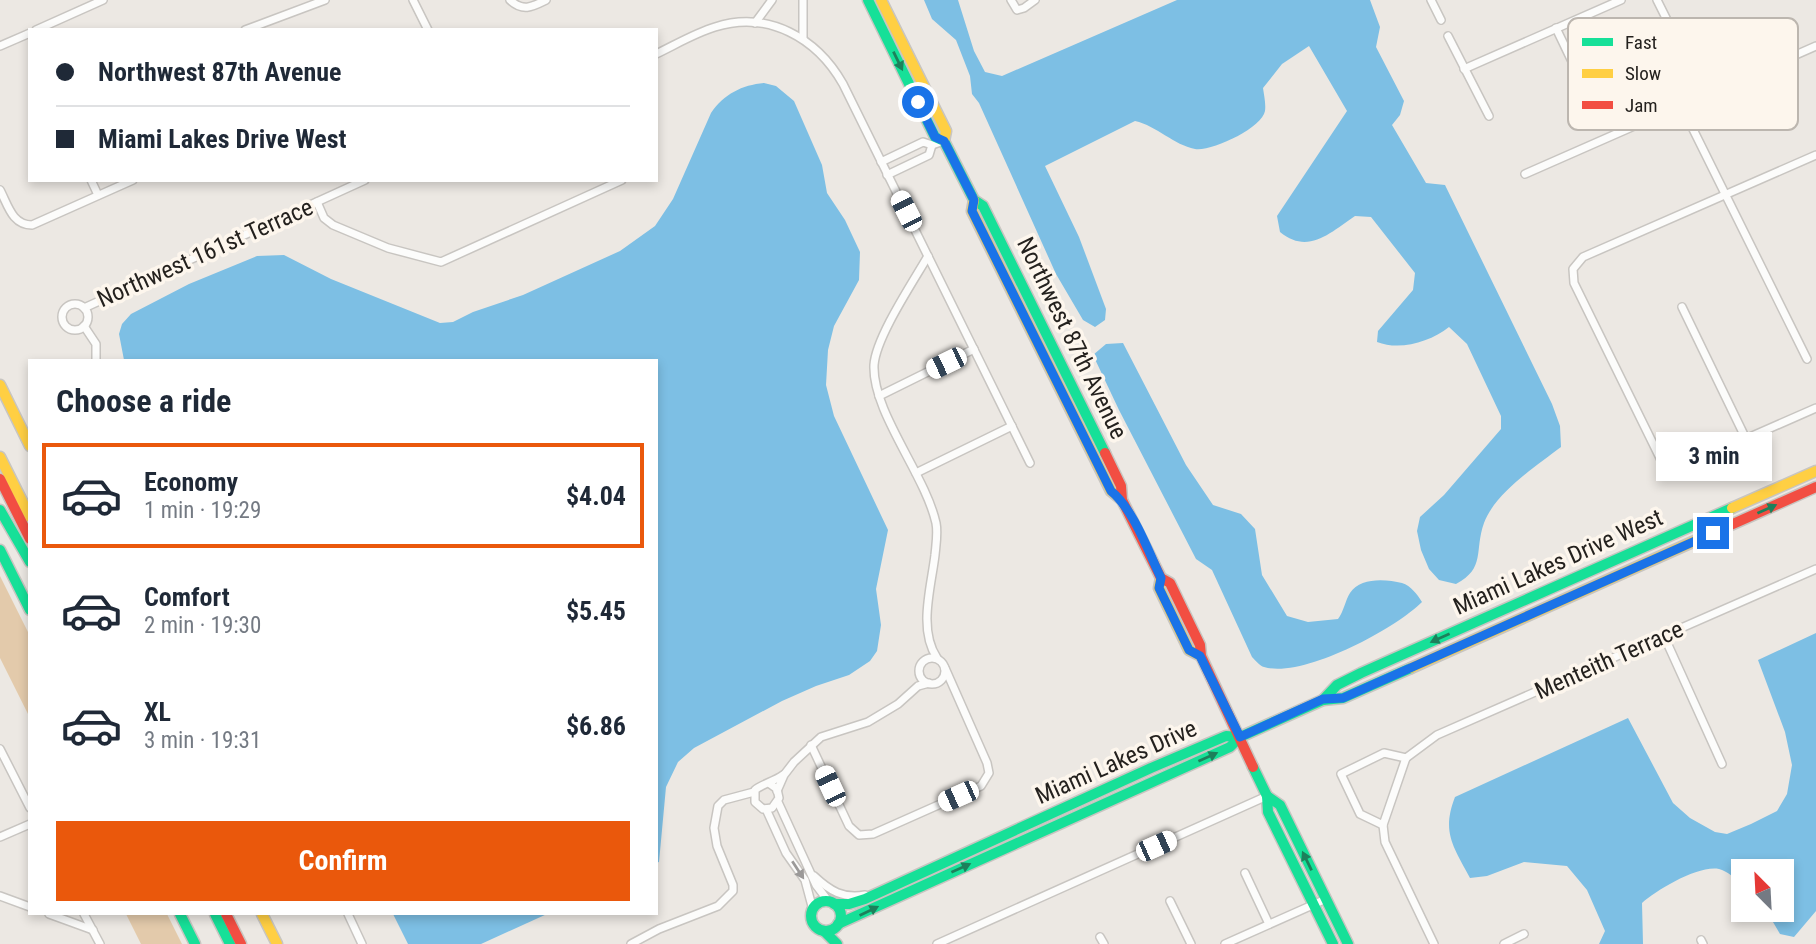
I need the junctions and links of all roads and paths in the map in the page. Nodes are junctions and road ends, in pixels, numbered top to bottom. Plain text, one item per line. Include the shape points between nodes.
1 (103, 0) edge
2 (324, 0) edge
3 (414, 0) edge
4 (510, 0) edge
5 (546, 0) edge
6 (772, 0) edge
7 (803, 0) edge
8 (868, 0) edge
9 (881, 0) edge
10 (1011, 0) edge
11 (1035, 0) edge
12 (1431, 0) edge
13 (1621, 0) edge
14 (1657, 0) edge
15 (1579, 18) edge
16 (1666, 18) edge
17 (1441, 20) dead end
18 (755, 23) junction
19 (1568, 23) edge
20 (40, 28) edge
21 (250, 28) edge
22 (427, 28) edge
23 (1556, 28) junction
24 (28, 34) edge
25 (1448, 36) dead end
26 (803, 38) junction
27 (0, 46) edge
28 (1816, 46) edge
29 (658, 53) edge
30 (1568, 53) edge
31 (1798, 54) edge
32 (1464, 69) junction
33 (1489, 116) dead end
34 (1626, 130) edge
35 (1693, 130) edge
36 (944, 141) junction
37 (932, 145) junction
38 (898, 153) junction
39 (1816, 155) edge
40 (881, 162) junction
41 (905, 167) junction
42 (1525, 174) dead end
43 (887, 175) junction
44 (92, 182) edge
45 (128, 182) edge
46 (361, 182) edge
47 (619, 182) edge
48 (0, 190) edge
49 (98, 195) junction
50 (1725, 195) junction
51 (317, 202) junction
52 (928, 256) junction
53 (1682, 307) dead end
54 (84, 308) junction
55 (84, 327) junction
56 (974, 349) junction
57 (96, 359) edge
58 (1807, 359) dead end
59 (0, 385) edge
60 (879, 396) junction
61 (1816, 408) edge
62 (1012, 426) junction
63 (1746, 439) junction
64 (28, 442) edge
65 (0, 457) edge
66 (1030, 463) dead end
67 (1816, 471) edge
68 (916, 474) junction
69 (0, 479) edge
70 (1816, 487) edge
71 (0, 510) edge
72 (28, 513) edge
73 (28, 534) edge
74 (0, 550) edge
75 (28, 559) edge
76 (1816, 569) edge
77 (28, 606) edge
78 (1664, 636) junction
79 (929, 644) junction
80 (937, 659) junction
81 (924, 660) junction
82 (945, 668) junction
83 (919, 670) junction
84 (933, 683) junction
85 (913, 690) junction
86 (957, 697) junction
87 (1323, 699) junction
88 (1240, 737) junction
89 (811, 745) junction
90 (0, 749) edge
91 (1406, 758) junction
92 (1722, 764) dead end
93 (784, 775) junction
94 (770, 785) junction
95 (777, 791) junction
96 (754, 792) junction
97 (1267, 796) junction
98 (740, 797) junction
99 (778, 802) junction
100 (756, 803) junction
101 (28, 804) edge
102 (765, 809) junction
103 (28, 825) edge
104 (1383, 825) junction
105 (0, 837) edge
106 (1245, 873) dead end
107 (813, 876) junction
108 (870, 895) junction
109 (0, 896) edge
110 (1326, 899) junction
111 (1170, 901) dead end
112 (832, 903) junction
113 (1314, 904) junction
114 (28, 905) edge
115 (813, 910) junction
116 (51, 915) edge
117 (76, 915) edge
118 (85, 915) edge
119 (180, 915) edge
120 (216, 915) edge
121 (226, 915) edge
122 (262, 915) edge
123 (348, 915) edge
124 (69, 921) junction
125 (1269, 924) junction
126 (837, 926) junction
127 (93, 930) junction
128 (824, 930) junction
129 (1524, 934) dead end
130 (100, 944) edge
131 (195, 944) edge
132 (230, 944) edge
133 (241, 944) edge
134 (277, 944) edge
135 (362, 944) edge
136 (631, 944) edge
137 (838, 944) edge
138 (937, 944) edge
139 (1191, 944) edge
140 (1225, 944) edge
141 (1333, 944) edge
142 (1348, 944) edge
143 (1434, 944) edge
144 (1504, 944) edge

1 - 20 street
2 - 21 street
3 - 22 street
4 - 5 street via 529,8
6 - 18 street
7 - 26 street
8 -> 36 main road, Northwest 87th Avenue via 935,137
9 - 36 main road, Northwest 87th Avenue via 946,131
10 - 11 street via 1017,10
12 - 17 street
13 - 15 street
14 - 16 street
18 - 26 street
18 - 29 street via 718,26
19 - 23 street
23 - 30 street
23 - 32 street
24 - 27 street
25 - 32 street
26 - 40 street via 837,74
28 - 31 street
32 - 33 street
34 - 42 street
35 - 50 street
36 - 37 street
36 - 88 main road, Northwest 87th Avenue via 974,200 983,206 1121,486 1122,500 1161,578 1170,583
37 - 38 street via 923,142
37 - 41 street via 929,155
38 - 40 street
38 - 41 street
39 - 50 street
40 - 43 street
41 - 43 street
43 - 52 street
44 - 49 street
45 - 49 street
46 - 51 street, Northwest 161st Terrace
47 - 51 street via 441,262 388,248 333,225
48 - 49 street via 14,219 24,225
50 - 58 street
50 - 63 street via 1583,257 1573,269 1574,283 1662,462 1677,469
51 - 54 street, Northwest 161st Terrace
52 - 56 street
52 - 60 street via 878,349 874,364
53 - 63 street
54 - 55 street via 88,319
54 - 55 street via 72,305 62,317 68,328
55 - 57 street via 96,344
56 - 60 street
56 - 62 street
59 - 64 main road
60 - 68 street
61 - 63 street
62 - 66 street
62 - 68 street
65 - 72 main road
67 -> 87 main road, Miami Lakes Drive West via 1361,673 1337,685
68 - 79 street via 937,533 927,617
69 - 73 main road
87 -> 70 main road, Miami Lakes Drive West via 1343,698
71 - 75 main road
74 - 77 main road
76 - 78 street, Menteith Terrace
78 - 91 street, Menteith Terrace via 1437,735
78 - 92 street
79 - 80 street
79 - 81 street
80 - 81 street
80 - 82 street
81 - 83 street
82 - 84 street via 943,677
82 - 86 street
83 - 84 street via 921,679
83 - 85 street
84 - 85 street
84 - 86 street via 947,687
85 - 89 street via 868,722 835,731
86 - 89 street via 989,773 981,786 873,834 859,835 849,826
87 - 88 main road, Miami Lakes Drive West
88 - 97 main road, Northwest 87th Avenue
88 - 108 main road, Miami Lakes Drive via 1222,738
126 -> 88 main road, Miami Lakes Drive via 1230,747
89 - 93 street
90 - 101 street
91 - 104 street
91 - 104 street via 1384,752 1340,774 1360,814
93 - 94 street
93 - 95 street
94 - 95 street
94 - 96 street via 761,785
95 - 99 street
96 - 98 street
96 - 100 street
110 -> 97 main road, Northwest 87th Avenue via 1280,806
97 - 113 main road, Northwest 87th Avenue via 1268,812
97 - 138 street
98 - 100 street
98 - 136 street via 720,803 714,828 733,891 718,906
99 - 102 street
99 - 107 street
100 - 102 street
102 -> 115 street via 805,880
103 - 105 street
104 - 143 street via 1385,842
106 - 125 street
107 - 108 street via 842,895
107 - 112 street
108 - 112 main road, Miami Lakes Drive via 849,904
109 - 114 street
110 - 113 street
110 - 142 main road, Northwest 87th Avenue
111 - 139 street
112 - 115 main road via 818,904
112 - 126 main road via 840,911
113 - 125 street
113 - 141 main road, Northwest 87th Avenue
115 - 128 main road via 813,923
116 - 124 street
117 - 124 street
118 - 127 street
119 - 131 main road
120 - 132 main road
121 - 133 main road
122 - 134 main road
123 - 135 street
124 - 127 street
125 - 140 street
126 - 128 main road
126 - 137 main road
127 - 130 street
128 - 137 main road
129 - 144 street

